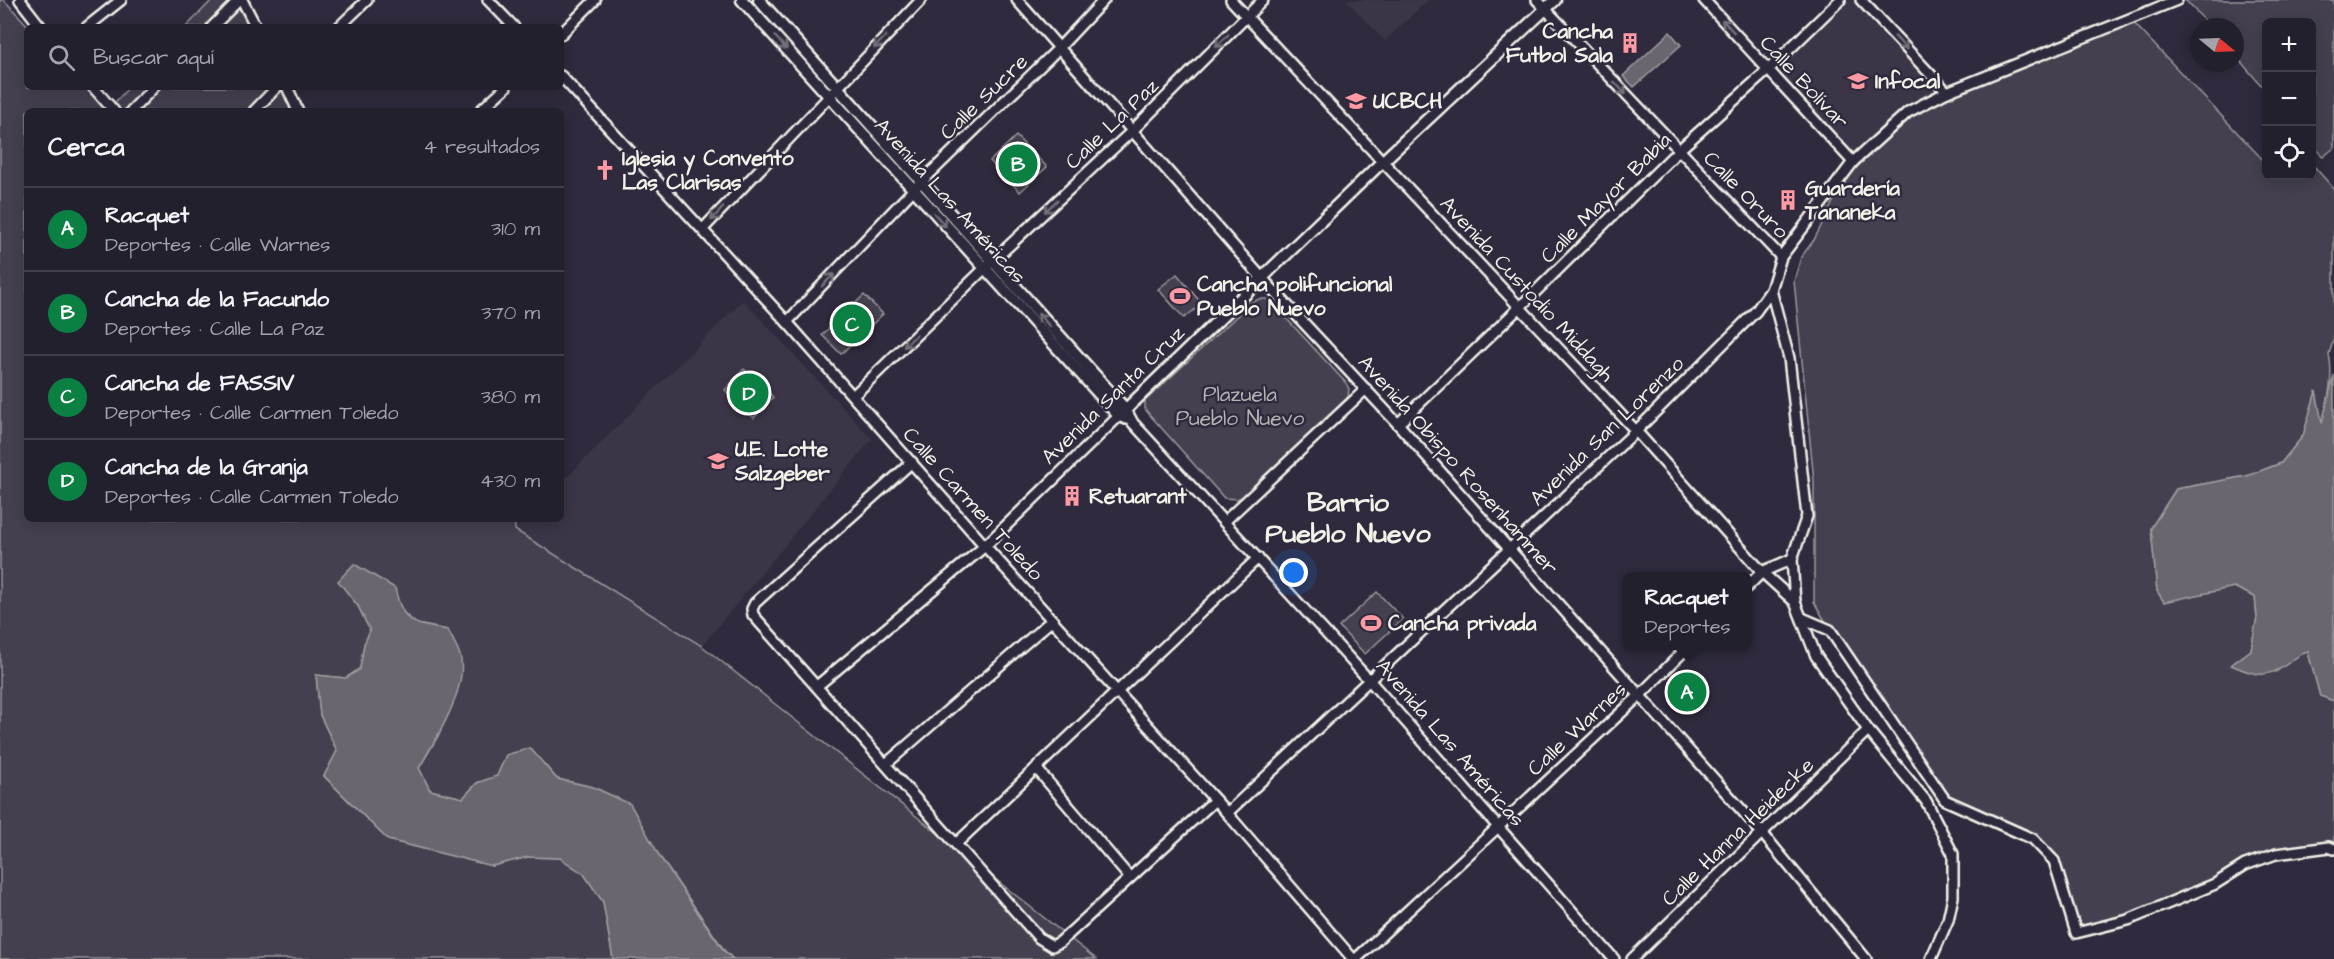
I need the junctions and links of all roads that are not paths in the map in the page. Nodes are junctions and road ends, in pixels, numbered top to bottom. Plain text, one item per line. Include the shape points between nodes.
1 (20, 0) edge
2 (121, 0) edge
3 (241, 0) edge
4 (367, 0) edge
5 (488, 0) edge
6 (595, 0) edge
7 (742, 0) edge
8 (759, 0) edge
9 (921, 0) edge
10 (1017, 0) edge
11 (1104, 0) edge
12 (1231, 0) edge
13 (1263, 0) edge
14 (1537, 0) edge
15 (1555, 0) edge
16 (1704, 0) edge
17 (1840, 0) edge
18 (1861, 0) edge
19 (2176, 0) edge
20 (1546, 9) junction
21 (1246, 17) junction
22 (39, 24) edge
23 (91, 24) edge
24 (215, 24) edge
25 (254, 24) edge
26 (342, 24) edge
27 (511, 24) edge
28 (564, 31) edge
29 (1058, 49) junction
30 (1768, 70) junction
31 (564, 79) edge
32 (837, 87) junction
33 (96, 90) edge
34 (151, 90) edge
35 (274, 90) edge
36 (288, 90) edge
37 (503, 90) edge
38 (1947, 92) junction
39 (828, 95) junction
40 (111, 108) edge
41 (134, 108) edge
42 (257, 108) edge
43 (297, 108) edge
44 (483, 108) edge
45 (1132, 131) junction
46 (1679, 150) junction
47 (1383, 161) junction
48 (1853, 162) junction
49 (917, 187) junction
50 (703, 229) junction
51 (1781, 257) junction
52 (988, 265) junction
53 (1261, 277) junction
54 (1771, 290) junction
55 (1519, 308) junction
56 (787, 322) junction
57 (1366, 389) junction
58 (853, 396) junction
59 (1122, 413) junction
60 (1398, 424) junction
61 (1636, 431) junction
62 (912, 462) junction
63 (1225, 521) junction
64 (985, 546) junction
65 (1510, 549) junction
66 (1258, 558) junction
67 (1792, 559) junction
68 (1762, 572) junction
69 (1752, 582) edge
70 (1795, 602) junction
71 (1802, 618) junction
72 (1052, 620) junction
73 (1684, 650) edge
74 (1370, 681) junction
75 (817, 686) junction
76 (1116, 692) junction
77 (1639, 696) junction
78 (1868, 730) junction
79 (886, 764) junction
80 (1036, 768) junction
81 (1215, 800) junction
82 (1227, 813) junction
83 (1498, 827) junction
84 (1763, 834) junction
85 (957, 843) junction
86 (2334, 849) edge
87 (1130, 878) junction
88 (1355, 959) edge
89 (1614, 959) edge
90 (1632, 959) edge
91 (1866, 959) edge
92 (1931, 959) edge

1 - 22 street
2 - 23 street
3 - 24 street
3 - 25 street
4 - 26 street
5 - 27 street
6 - 28 street
7 -> 39 main road, Avenida Las Américas
8 - 32 main road, Avenida Las Américas
9 -> 32 street
10 - 29 street, Avenida Obispo Rosenhammer
11 - 29 street, Calle Sucre
12 - 21 street, Avenida Custodio Middagh
13 - 21 street, Calle La Paz
14 - 20 street, Calle Oruro
15 - 20 main road, Avenida Santa Cruz
30 -> 16 street, Calle Bolívar
17 - 30 street, Calle Mayor Babia
18 -> 38 street
19 - 38 street
20 -> 46 street, Calle Oruro
20 - 47 main road, Avenida Santa Cruz
21 -> 45 street, Calle La Paz
21 - 47 street, Avenida Custodio Middagh
29 - 45 street, Avenida Obispo Rosenhammer
29 - 49 street, Calle Sucre
30 - 46 street, Calle Mayor Babia
30 - 48 street, Calle Bolívar
31 - 50 street, Calle Carmen Toledo
32 - 39 street
32 - 49 main road, Avenida Las Américas
33 - 40 street
34 - 41 street
35 - 42 street
36 - 43 street
37 - 44 street
38 - 48 street via 1908,112
39 - 49 main road, Avenida Las Américas
39 -> 50 street
45 -> 52 street, Calle La Paz
45 - 53 street, Avenida Obispo Rosenhammer
46 - 51 street, Calle Oruro
46 - 55 street, Calle Mayor Babia
47 - 53 main road, Avenida Santa Cruz
47 - 55 street, Avenida Custodio Middagh
48 - 51 street
49 - 52 main road, Avenida Las Américas
56 -> 49 street, Calle Sucre
50 - 56 street, Calle Carmen Toledo
51 - 54 street, Avenida San Lorenzo
52 -> 58 street, Calle La Paz
52 - 59 main road, Avenida Las Américas
53 - 57 street, Avenida Obispo Rosenhammer
53 - 59 main road, Avenida Santa Cruz
54 - 61 street, Avenida San Lorenzo
54 - 67 street via 1789,358 1807,516
55 - 60 street, Calle Mayor Babia
55 - 61 street, Avenida Custodio Middagh
56 - 58 street, Calle Carmen Toledo
57 - 60 street, Avenida Obispo Rosenhammer
57 - 63 street
58 - 62 street, Calle Carmen Toledo
59 - 63 street, Avenida Las Américas
59 - 64 street, Avenida Santa Cruz
60 - 65 street, Avenida Obispo Rosenhammer
61 - 65 street, Avenida San Lorenzo
61 - 68 street, Avenida Custodio Middagh
62 - 64 street, Calle Carmen Toledo
62 - 75 street via 752,609 753,615
63 - 66 street, Avenida Las Américas
64 - 72 street, Calle Carmen Toledo
64 - 75 street, Avenida Santa Cruz
65 - 74 street, Avenida San Lorenzo
65 - 77 street, Avenida Obispo Rosenhammer
66 - 74 street, Avenida Las Américas
66 - 76 street
67 - 68 street
67 - 70 street
68 - 69 street
68 - 70 street, Avenida Custodio Middagh
70 - 71 street
71 - 78 street via 1816,656
71 - 86 street via 1830,630 1945,800 2033,839 2054,861 2076,933 2128,920 2276,854
72 - 76 street, Calle Carmen Toledo
72 - 79 street
73 - 77 street, Calle Warnes
74 - 82 street, Avenida San Lorenzo
74 - 83 street, Avenida Las Américas
75 - 79 street
76 - 80 street
76 - 81 street, Calle Carmen Toledo
77 - 83 street, Calle Warnes
77 - 84 street, Avenida Obispo Rosenhammer
78 - 84 street, Calle Hanna Heidecke
78 - 92 street via 1926,801 1953,854 1953,897
79 - 85 street
80 - 85 street
80 - 87 street
81 - 82 street, Calle Carmen Toledo
81 - 87 street
82 - 88 street, Calle Carmen Toledo
83 - 88 street, Calle Warnes
83 - 89 street, Avenida Las Américas
84 - 90 street, Calle Hanna Heidecke
84 - 91 street, Avenida Obispo Rosenhammer
85 - 87 street via 1039,938 1052,946

